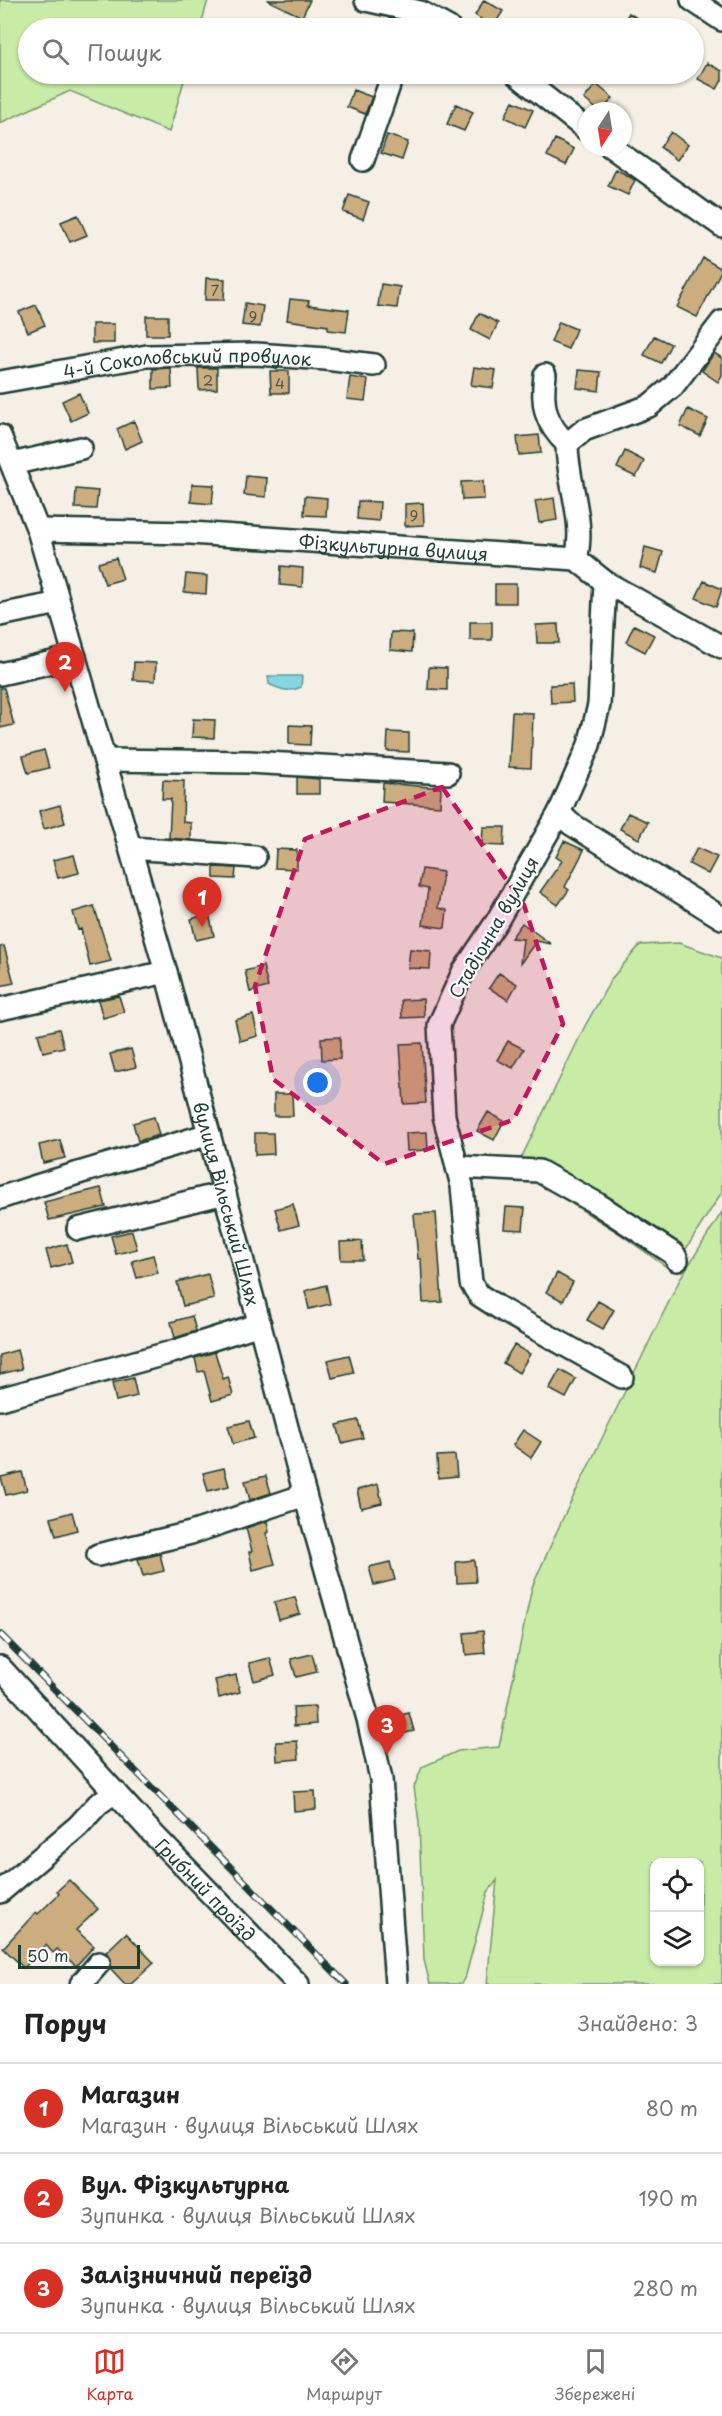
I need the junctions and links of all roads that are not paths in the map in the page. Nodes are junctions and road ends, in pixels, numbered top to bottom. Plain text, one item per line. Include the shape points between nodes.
1 (366, 0) edge
2 (692, 0) edge
3 (406, 18) edge
4 (722, 20) edge
5 (390, 84) edge
6 (529, 84) edge
7 (578, 123) edge
8 (624, 156) edge
9 (363, 160) dead end
10 (722, 226) edge
11 (722, 322) edge
12 (374, 365) dead end
13 (545, 375) dead end
14 (0, 382) edge
15 (0, 436) edge
16 (567, 444) junction
17 (81, 448) dead end
18 (12, 464) junction
19 (38, 530) junction
20 (576, 559) junction
21 (605, 582) junction
22 (59, 603) junction
23 (0, 615) edge
24 (722, 647) edge
25 (75, 657) junction
26 (0, 674) edge
27 (105, 760) junction
28 (448, 773) dead end
29 (559, 813) junction
30 (130, 848) junction
31 (255, 857) dead end
32 (722, 918) edge
33 (166, 972) junction
34 (0, 1009) edge
35 (209, 1134) junction
36 (457, 1167) junction
37 (225, 1193) junction
38 (0, 1198) edge
39 (78, 1229) dead end
40 (677, 1260) dead end
41 (260, 1324) junction
42 (622, 1377) dead end
43 (0, 1399) edge
44 (305, 1495) junction
45 (98, 1555) dead end
46 (0, 1667) edge
47 (116, 1792) junction
48 (0, 1892) edge
49 (99, 1963) dead end
50 (81, 1984) edge
51 (298, 1984) edge
52 (396, 1984) edge

1 - 3 street
2 - 4 street
5 - 9 street
6 - 7 street
8 - 10 street
11 - 16 street via 673,386 650,406 584,430
12 - 14 street, 4-й Соколовський провулок via 256,354 147,356
13 - 16 street via 543,406 553,430
15 - 18 street, вулиця Вільський Шлях
16 - 20 street via 578,533
17 - 18 street
18 - 19 street, вулиця Вільський Шлях
19 - 20 street, Фізкультурна вулиця via 191,533
19 - 22 street, вулиця Вільський Шлях
20 - 21 street
21 - 24 street
21 - 29 street, Стадіонна вулиця via 596,724
22 - 23 street
22 - 25 street, вулиця Вільський Шлях
25 - 26 street
25 - 27 street, вулиця Вільський Шлях
27 - 28 street via 248,762
27 - 30 street, вулиця Вільський Шлях
29 - 32 street via 571,825
29 - 36 street, Стадіонна вулиця via 463,972 439,1025 444,1116
30 - 31 street
30 - 33 street, вулиця Вільський Шлях
33 - 34 street
33 - 35 street, вулиця Вільський Шлях
35 - 37 street, вулиця Вільський Шлях
35 - 38 street
36 - 40 street via 539,1171 596,1203 674,1254
36 - 42 street, Стадіонна вулиця via 471,1283 479,1294
37 - 39 street
37 - 41 street, вулиця Вільський Шлях
41 - 43 street
41 - 44 street, вулиця Вільський Шлях
44 - 45 street via 191,1533
44 - 52 street, вулиця Вільський Шлях via 376,1754 386,1821
46 - 47 street, Грибний проїзд
47 - 48 street
47 - 51 street, Грибний проїзд
49 - 50 street

